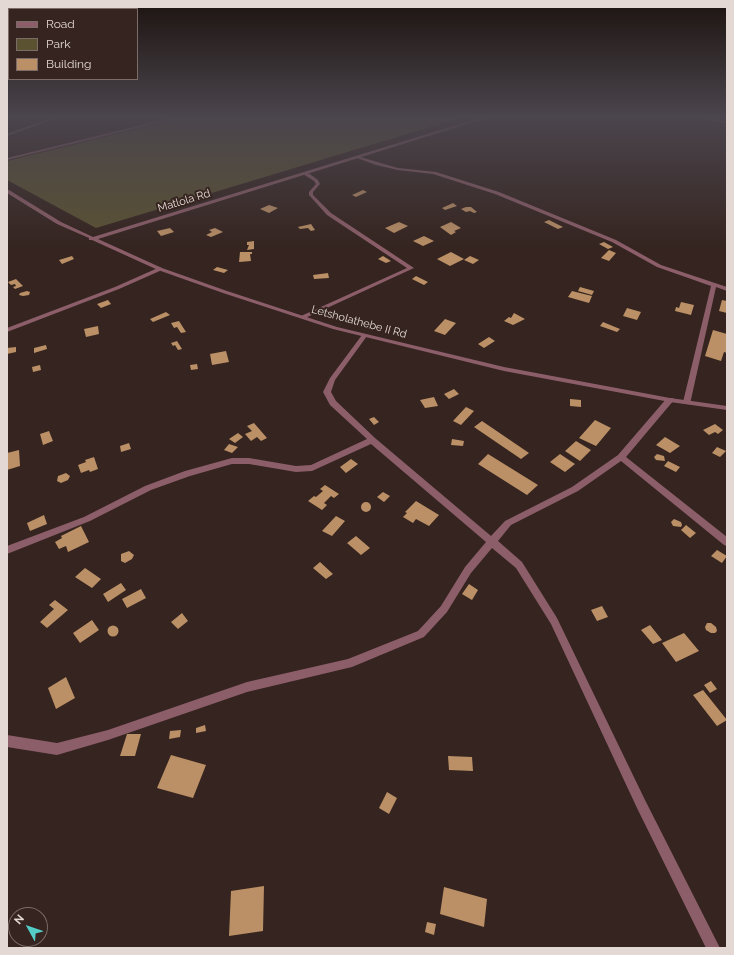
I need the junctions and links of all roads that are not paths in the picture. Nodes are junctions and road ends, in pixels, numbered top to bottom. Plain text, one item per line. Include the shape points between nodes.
1 (344, 162) edge
2 (371, 162) edge
3 (305, 173) junction
4 (7, 191) edge
5 (91, 239) junction
6 (160, 269) junction
7 (714, 285) junction
8 (727, 290) edge
9 (302, 317) junction
10 (7, 330) edge
11 (364, 336) junction
12 (670, 400) junction
13 (687, 402) junction
14 (727, 408) edge
15 (372, 440) junction
16 (621, 457) junction
17 (491, 541) junction
18 (727, 542) edge
19 (7, 550) edge
20 (7, 741) edge
21 (713, 948) edge

1 - 3 street, Matlola Rd
2 - 7 street via 398,169 434,172 503,195 614,241 659,266
3 - 5 street, Matlola Rd
3 - 9 street via 318,184 311,192 311,196 329,214 411,268
4 - 5 street, Letsholathebe II Rd
5 - 6 street, Letsholathebe II Rd
6 - 9 street, Letsholathebe II Rd
6 - 10 street
7 - 8 street
7 - 13 street
9 - 11 street, Letsholathebe II Rd
11 - 12 street, Letsholathebe II Rd via 504,369
11 - 15 street via 332,380 327,392 333,403
12 - 13 street, Letsholathebe II Rd
12 - 16 street
13 - 14 street, Letsholathebe II Rd
15 - 17 street
15 - 19 street via 312,468 296,470 249,461 232,461 188,473 148,488 87,519
16 - 17 street via 575,489 508,523
16 - 18 street
17 - 20 street via 468,570 444,609 421,634 348,664 247,687 108,735 57,749
17 - 21 street via 519,564 554,620

